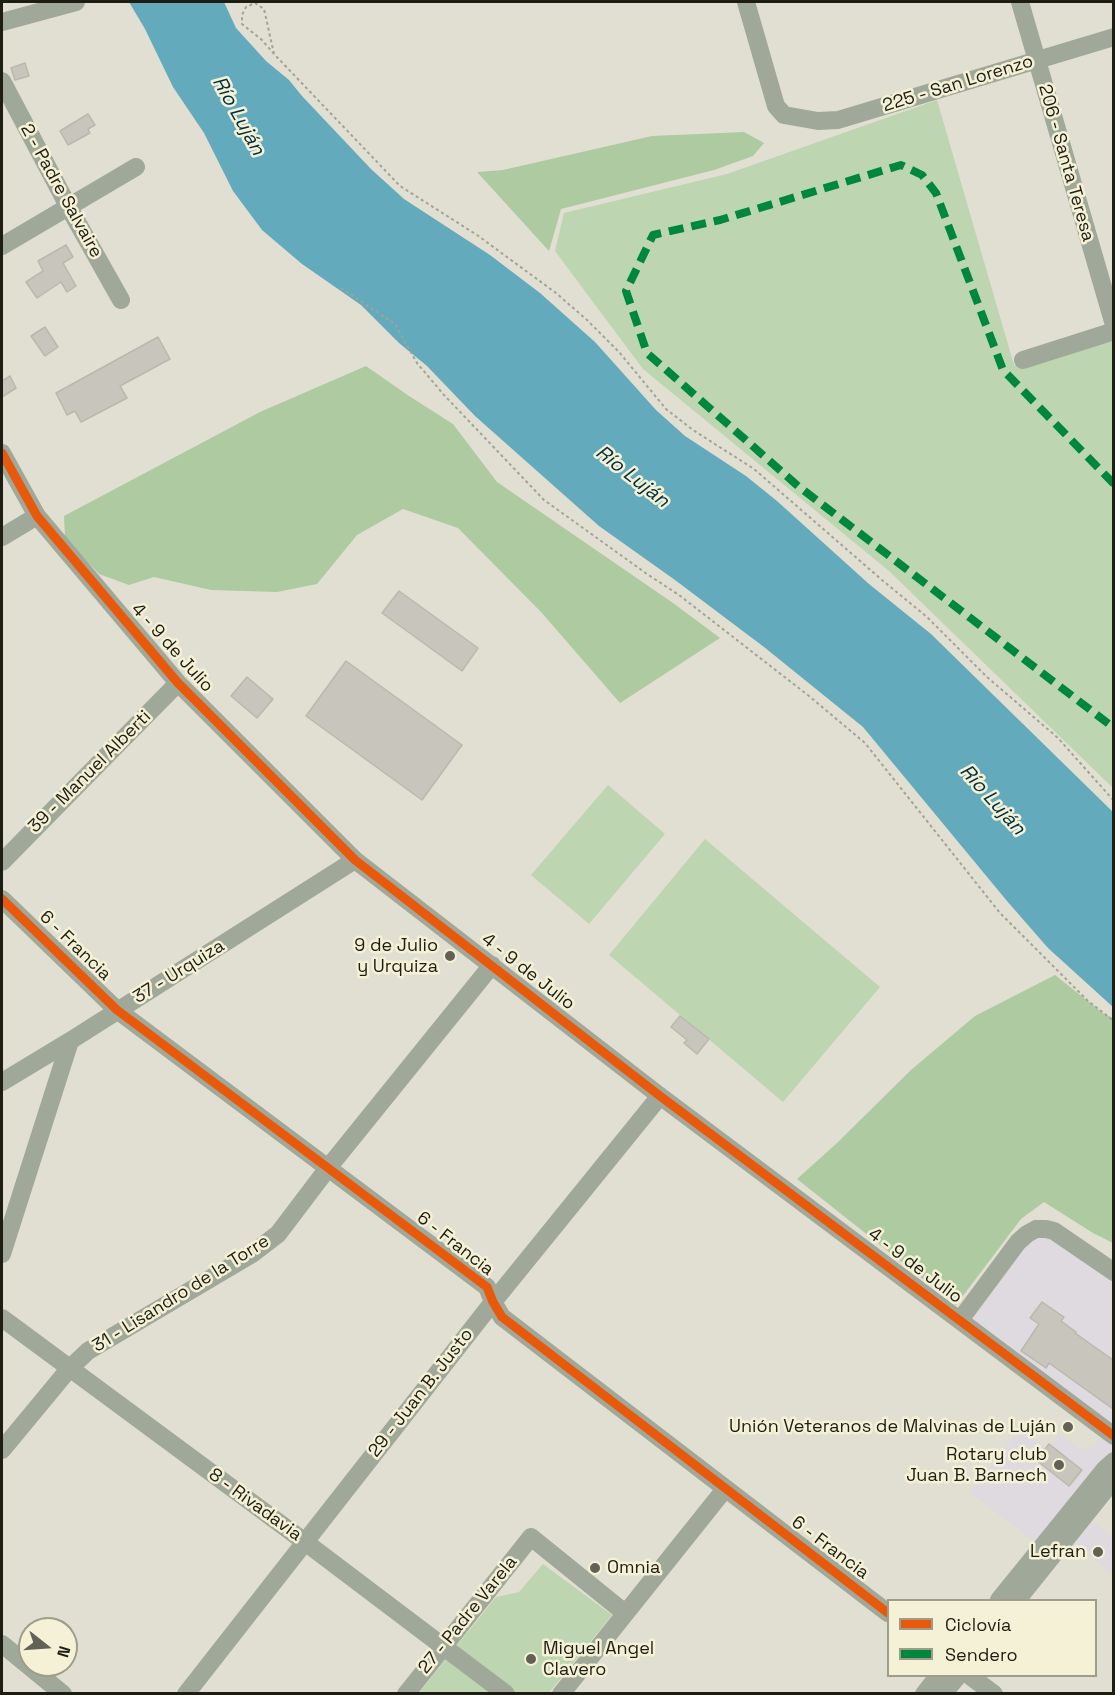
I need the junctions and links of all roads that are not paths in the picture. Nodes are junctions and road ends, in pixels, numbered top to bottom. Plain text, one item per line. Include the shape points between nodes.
1 (76, 2) edge
2 (746, 2) edge
3 (1020, 2) edge
4 (2, 22) edge
5 (1113, 37) edge
6 (1036, 60) junction
7 (2, 81) edge
8 (135, 167) dead end
9 (68, 206) junction
10 (2, 246) edge
11 (121, 300) dead end
12 (1113, 325) edge
13 (1113, 331) edge
14 (1023, 360) dead end
15 (2, 453) edge
16 (37, 516) junction
17 (2, 537) edge
18 (178, 683) junction
19 (355, 860) junction
20 (2, 862) edge
21 (2, 899) edge
22 (492, 965) junction
23 (117, 1010) junction
24 (70, 1041) junction
25 (2, 1082) edge
26 (660, 1096) junction
27 (328, 1168) junction
28 (2, 1254) edge
29 (1113, 1272) edge
30 (493, 1302) junction
31 (2, 1318) edge
32 (960, 1320) junction
33 (69, 1369) junction
34 (1113, 1436) edge
35 (2, 1450) edge
36 (1113, 1461) edge
37 (1113, 1479) edge
38 (724, 1489) junction
39 (305, 1542) junction
40 (1000, 1599) edge
41 (1018, 1599) edge
42 (887, 1612) edge
43 (625, 1613) junction
44 (2, 1644) edge
45 (444, 1646) junction
46 (937, 1677) edge
47 (957, 1677) edge
48 (971, 1677) edge
49 (63, 1694) edge
50 (186, 1694) edge
51 (406, 1694) edge
52 (506, 1694) edge
53 (561, 1694) edge
54 (924, 1694) edge
55 (943, 1694) edge
56 (994, 1694) edge

1 - 4 street
2 - 6 street, 225 - San Lorenzo via 776,106 784,115 800,119 838,120
3 - 6 street, 206 - Santa Teresa
5 - 6 street, 225 - San Lorenzo
6 - 12 street, 206 - Santa Teresa
7 - 9 street, 2 - Padre Salvaire
8 - 9 street
9 - 10 street
9 - 11 street, 2 - Padre Salvaire
13 - 14 street
15 - 16 street, 4 - 9 de Julio
16 - 17 street
16 - 18 street, 4 - 9 de Julio
18 - 19 street, 4 - 9 de Julio
18 - 20 street, 39 - Manuel Alberti
19 - 22 street, 4 - 9 de Julio
19 - 23 street, 37 - Urquiza
21 - 23 street, 6 - Francia
22 - 26 street, 4 - 9 de Julio
22 - 27 street, 31 - Lisandro de la Torre
23 - 24 street, 37 - Urquiza
23 - 27 street, 6 - Francia
24 - 25 street, 37 - Urquiza
24 - 28 street
26 - 30 street, 29 - Juan B. Justo
26 - 32 street, 4 - 9 de Julio
27 - 30 street, 6 - Francia via 487,1287
27 - 33 street, 31 - Lisandro de la Torre via 278,1234 252,1254 88,1351
29 - 32 street via 1054,1231 1036,1229 1018,1242
30 - 38 street, 6 - Francia via 502,1317
30 - 39 street, 29 - Juan B. Justo
31 - 33 street, 8 - Rivadavia
32 - 34 street, 4 - 9 de Julio
33 - 35 street, 31 - Lisandro de la Torre
33 - 39 street, 8 - Rivadavia
36 - 40 street
37 - 41 street
38 - 42 street, 6 - Francia
38 - 43 street
39 - 45 street, 8 - Rivadavia
39 - 50 street, 29 - Juan B. Justo
43 - 45 street, 27 - Padre Varela via 531,1537
43 - 53 street
44 - 49 street
45 - 51 street, 27 - Padre Varela
45 - 52 street, 8 - Rivadavia
46 - 54 street
47 - 55 street
48 - 56 street

